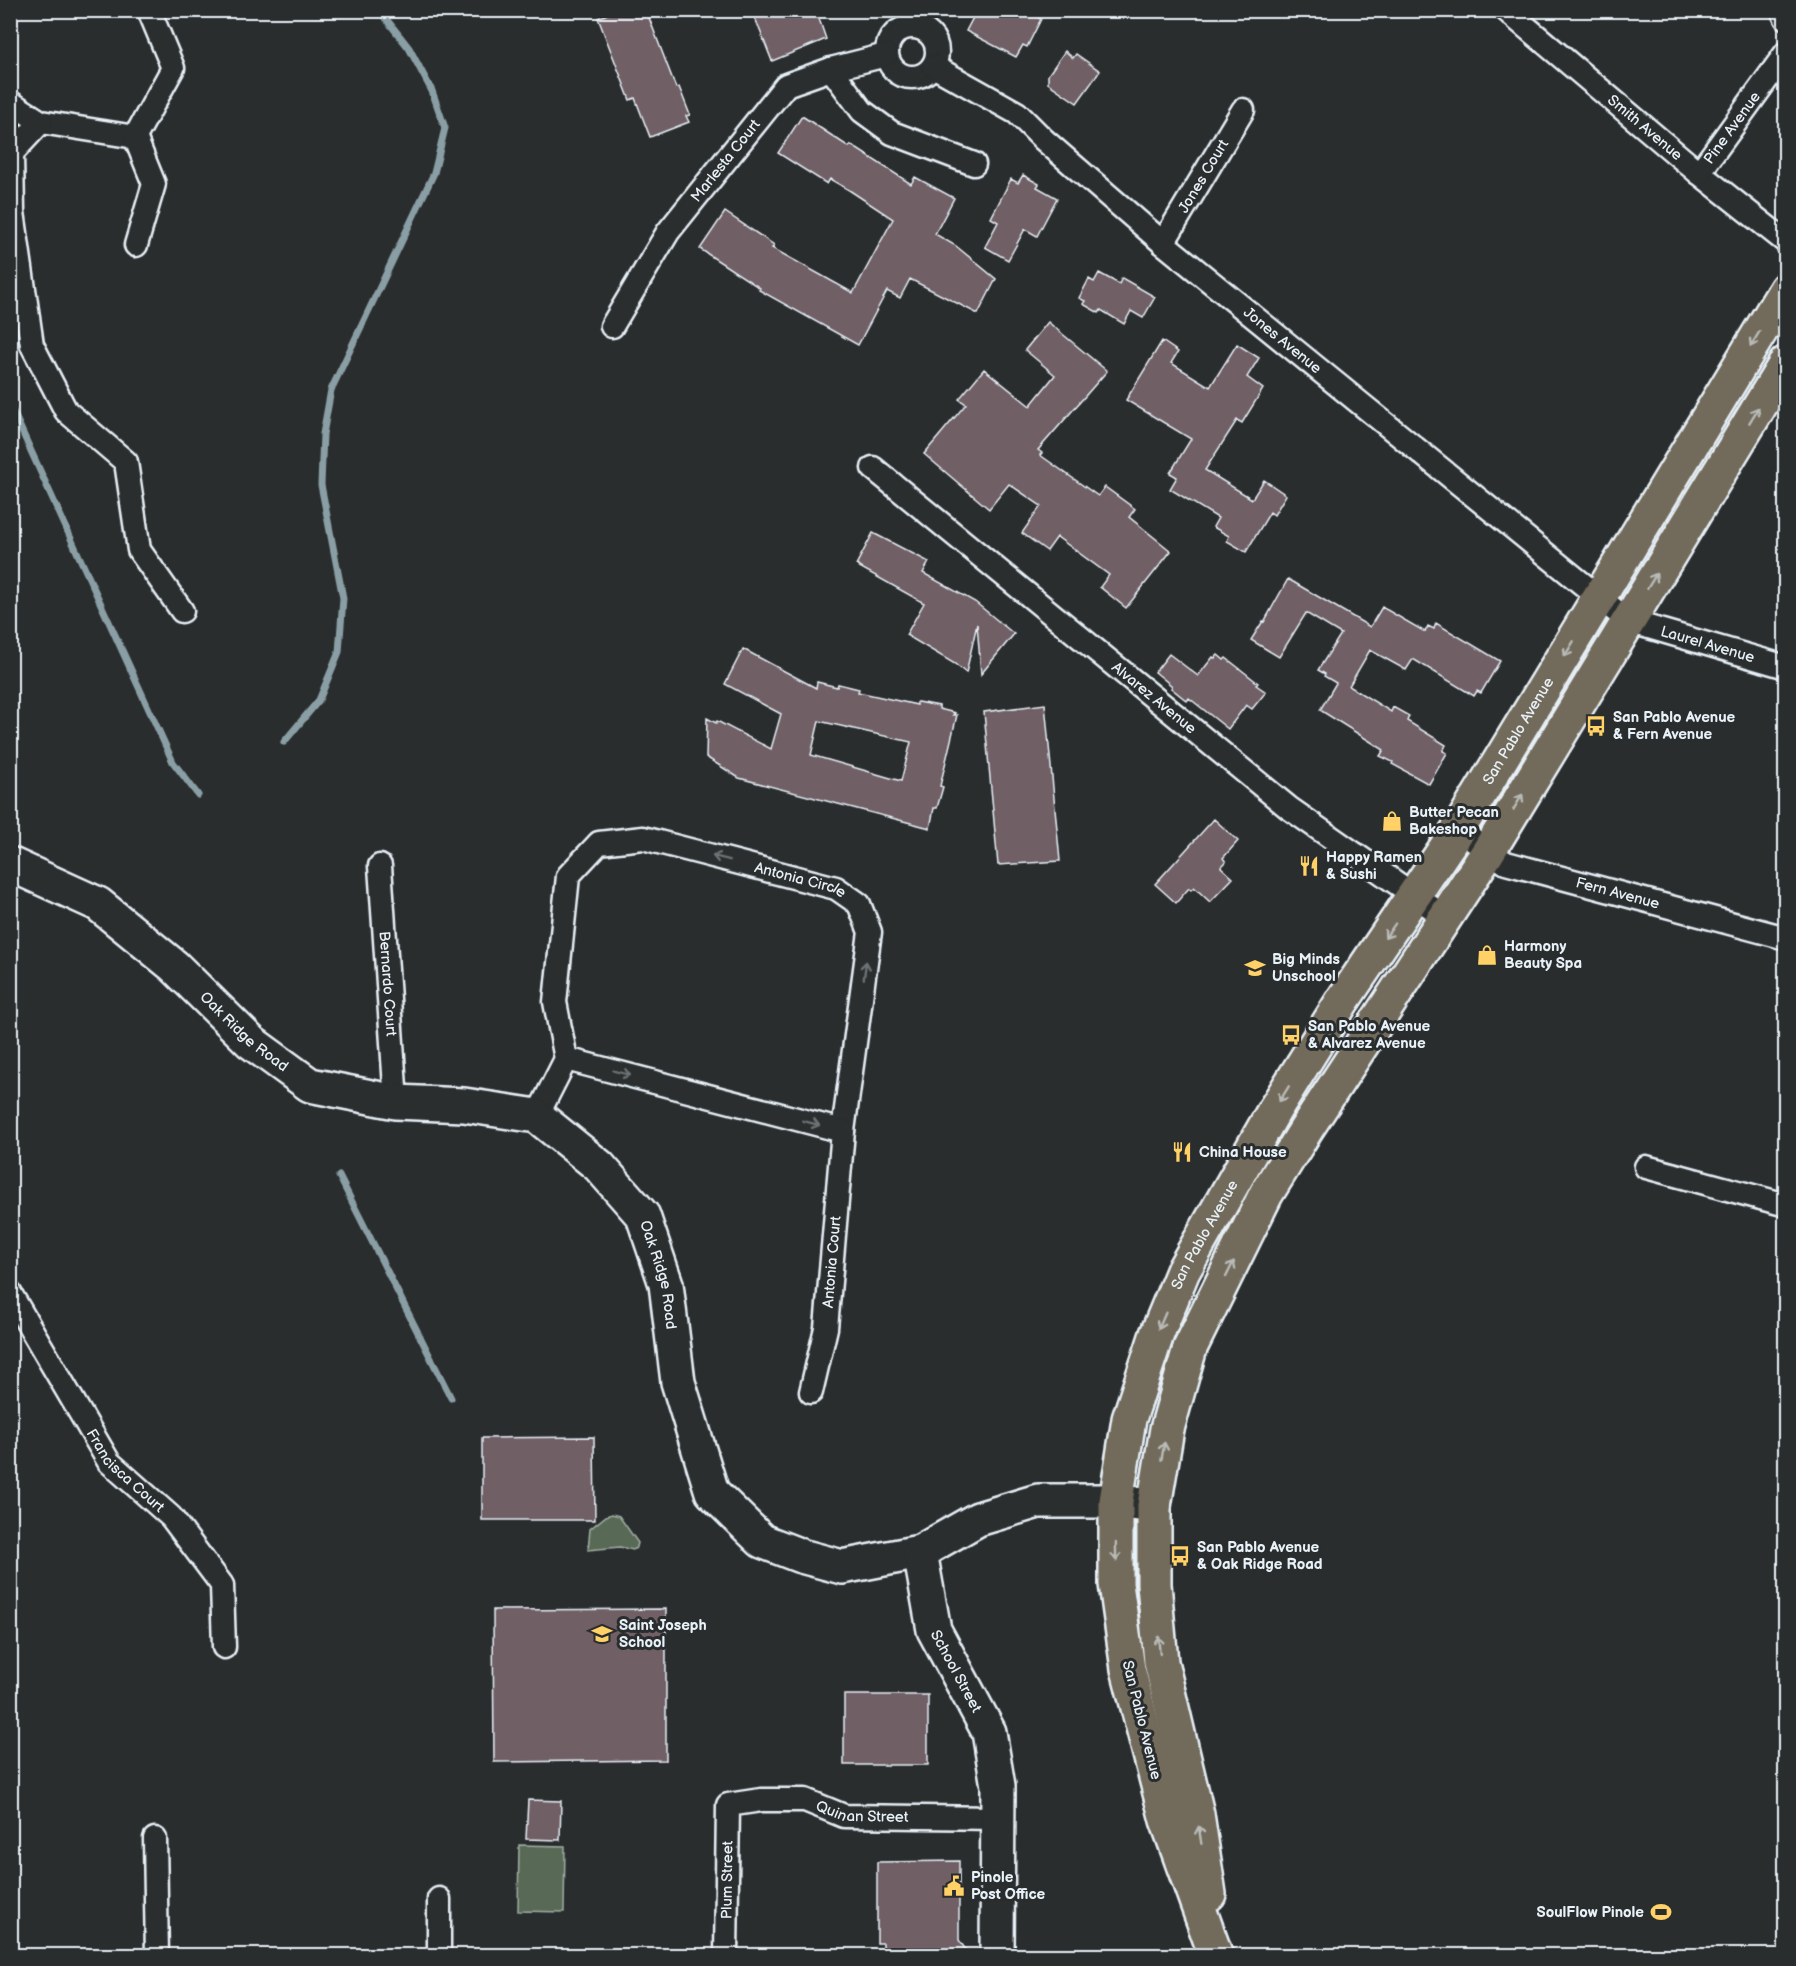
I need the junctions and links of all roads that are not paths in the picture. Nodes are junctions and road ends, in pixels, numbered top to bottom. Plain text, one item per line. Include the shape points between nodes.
1 (1506, 10) edge
2 (1782, 10) edge
3 (151, 15) dead end
4 (1785, 18) edge
5 (922, 19) edge
6 (1785, 53) edge
7 (886, 55) junction
8 (933, 66) junction
9 (831, 69) junction
10 (10, 102) edge
11 (1243, 110) dead end
12 (40, 122) junction
13 (135, 137) junction
14 (974, 164) dead end
15 (1699, 173) junction
16 (1785, 242) edge
17 (1163, 243) junction
18 (136, 245) dead end
19 (1785, 289) edge
20 (612, 326) dead end
21 (1785, 363) edge
22 (873, 468) dead end
23 (1599, 599) junction
24 (182, 611) dead end
25 (1628, 621) junction
26 (1785, 667) edge
27 (1458, 830) junction
28 (1488, 852) junction
29 (10, 864) edge
30 (380, 866) dead end
31 (1414, 895) junction
32 (1445, 917) junction
33 (1785, 938) edge
34 (566, 1059) junction
35 (396, 1102) junction
36 (537, 1116) junction
37 (843, 1131) junction
38 (1646, 1167) dead end
39 (1785, 1205) edge
40 (10, 1293) edge
41 (811, 1392) dead end
42 (1116, 1501) junction
43 (1154, 1506) junction
44 (920, 1552) junction
45 (224, 1647) dead end
46 (998, 1802) junction
47 (728, 1805) joint
48 (155, 1839) dead end
49 (439, 1899) dead end
50 (157, 1956) edge
51 (439, 1956) edge
52 (726, 1956) edge
53 (997, 1956) edge
54 (1218, 1956) edge

1 - 15 street, Smith Avenue
2 - 4 street
3 - 13 street via 173,68
5 - 7 street via 895,32
5 - 8 street via 925,30 935,41
6 - 15 street, Pine Avenue
7 - 8 street via 893,69 907,76 922,74
7 - 9 street, Marlesta Court
8 - 17 street, Jones Avenue via 1017,113
9 - 14 street via 862,111 891,133
9 - 20 street, Marlesta Court via 786,86 668,232
10 - 12 street
11 - 17 street, Jones Court
12 - 13 street
12 - 24 street via 12,153 12,212 32,345 66,411 126,462 139,550
13 - 18 street via 154,184
15 - 16 street, Smith Avenue
17 - 23 street, Jones Avenue
19 -> 23 main road, San Pablo Avenue
25 -> 21 main road, San Pablo Avenue
22 - 31 street, Alvarez Avenue via 1289,808
23 - 25 street, Jones Avenue
23 -> 27 main road, San Pablo Avenue
25 - 26 street, Laurel Avenue
28 -> 25 main road, San Pablo Avenue
27 - 28 street, Fern Avenue
27 - 31 main road, San Pablo Avenue
28 - 32 main road, San Pablo Avenue
28 - 33 street, Fern Avenue via 1506,863
29 - 35 street, Oak Ridge Road via 98,904 174,966 251,1042 310,1085
30 - 35 street, Bernardo Court
31 - 32 street, Alvarez Avenue
31 -> 42 main road, San Pablo Avenue via 1342,999 1183,1271 1129,1419
43 -> 32 main road, San Pablo Avenue via 1167,1430 1190,1348 1266,1194
34 - 36 street
34 -> 37 street
37 -> 34 street, Antonia Circle via 870,932 859,904 836,888 643,838 599,843 568,876 555,1002
35 - 36 street, Oak Ridge Road via 464,1105
36 - 44 street, Oak Ridge Road via 599,1166 643,1216 666,1284 678,1382 712,1492 762,1540 801,1556 842,1567
37 - 41 street, Antonia Court via 826,1328
38 - 39 street
40 - 45 street, Francisca Court via 109,1462 171,1517 222,1586
42 - 43 street, Oak Ridge Road
42 - 44 street, Oak Ridge Road via 1038,1501 978,1519
42 -> 54 main road, San Pablo Avenue via 1116,1584 1128,1669 1167,1820
54 -> 43 main road, San Pablo Avenue via 1197,1814 1161,1662 1154,1584
44 - 46 street, School Street via 934,1630 989,1732
46 - 47 street, Quinan Street via 844,1816 805,1800
46 - 53 street, School Street
47 - 52 street, Plum Street
48 - 50 street
49 - 51 street

